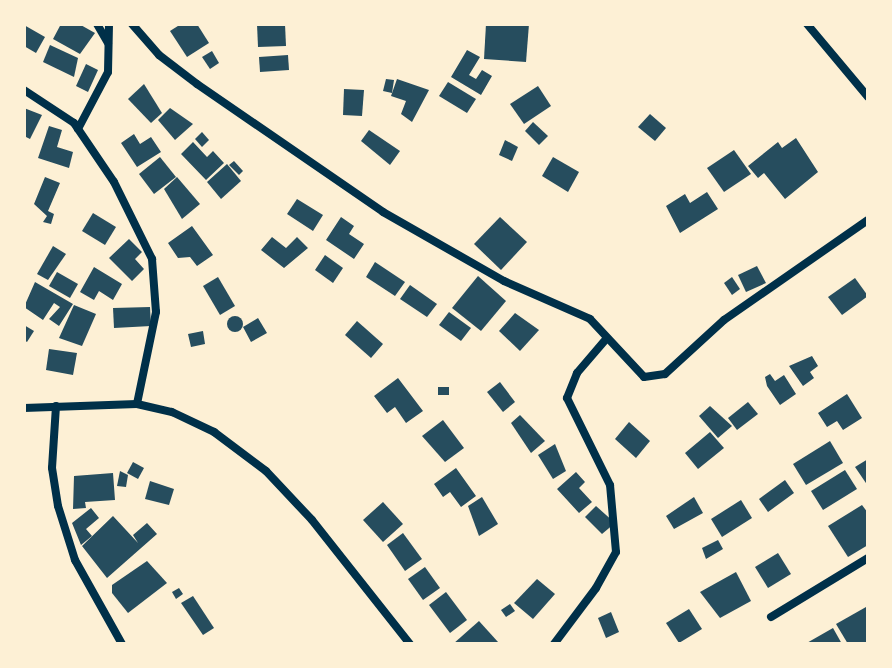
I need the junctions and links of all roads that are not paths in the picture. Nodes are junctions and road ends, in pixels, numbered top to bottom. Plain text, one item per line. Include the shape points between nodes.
1 (97, 24) edge
2 (109, 24) edge
3 (132, 24) edge
4 (807, 24) edge
5 (110, 48) junction
6 (24, 90) edge
7 (868, 97) edge
8 (78, 129) junction
9 (868, 220) edge
10 (606, 339) junction
11 (137, 404) junction
12 (56, 406) junction
13 (24, 408) edge
14 (868, 558) edge
15 (771, 617) dead end
16 (122, 644) edge
17 (410, 644) edge
18 (554, 644) edge

1 - 5 street
2 - 5 street
3 - 10 street via 159,55 197,84 355,194 490,274 590,319
4 - 7 street
5 - 8 street via 101,92
6 - 8 street via 56,108
8 - 11 street via 114,182 152,259 156,312
9 - 10 street via 724,320 660,377 637,374
10 - 18 street via 570,385 567,398 610,485 616,552
11 - 12 street
11 - 17 street via 197,421 266,471 351,564
12 - 13 street
12 - 16 street via 52,468 58,506 75,560
14 - 15 street

